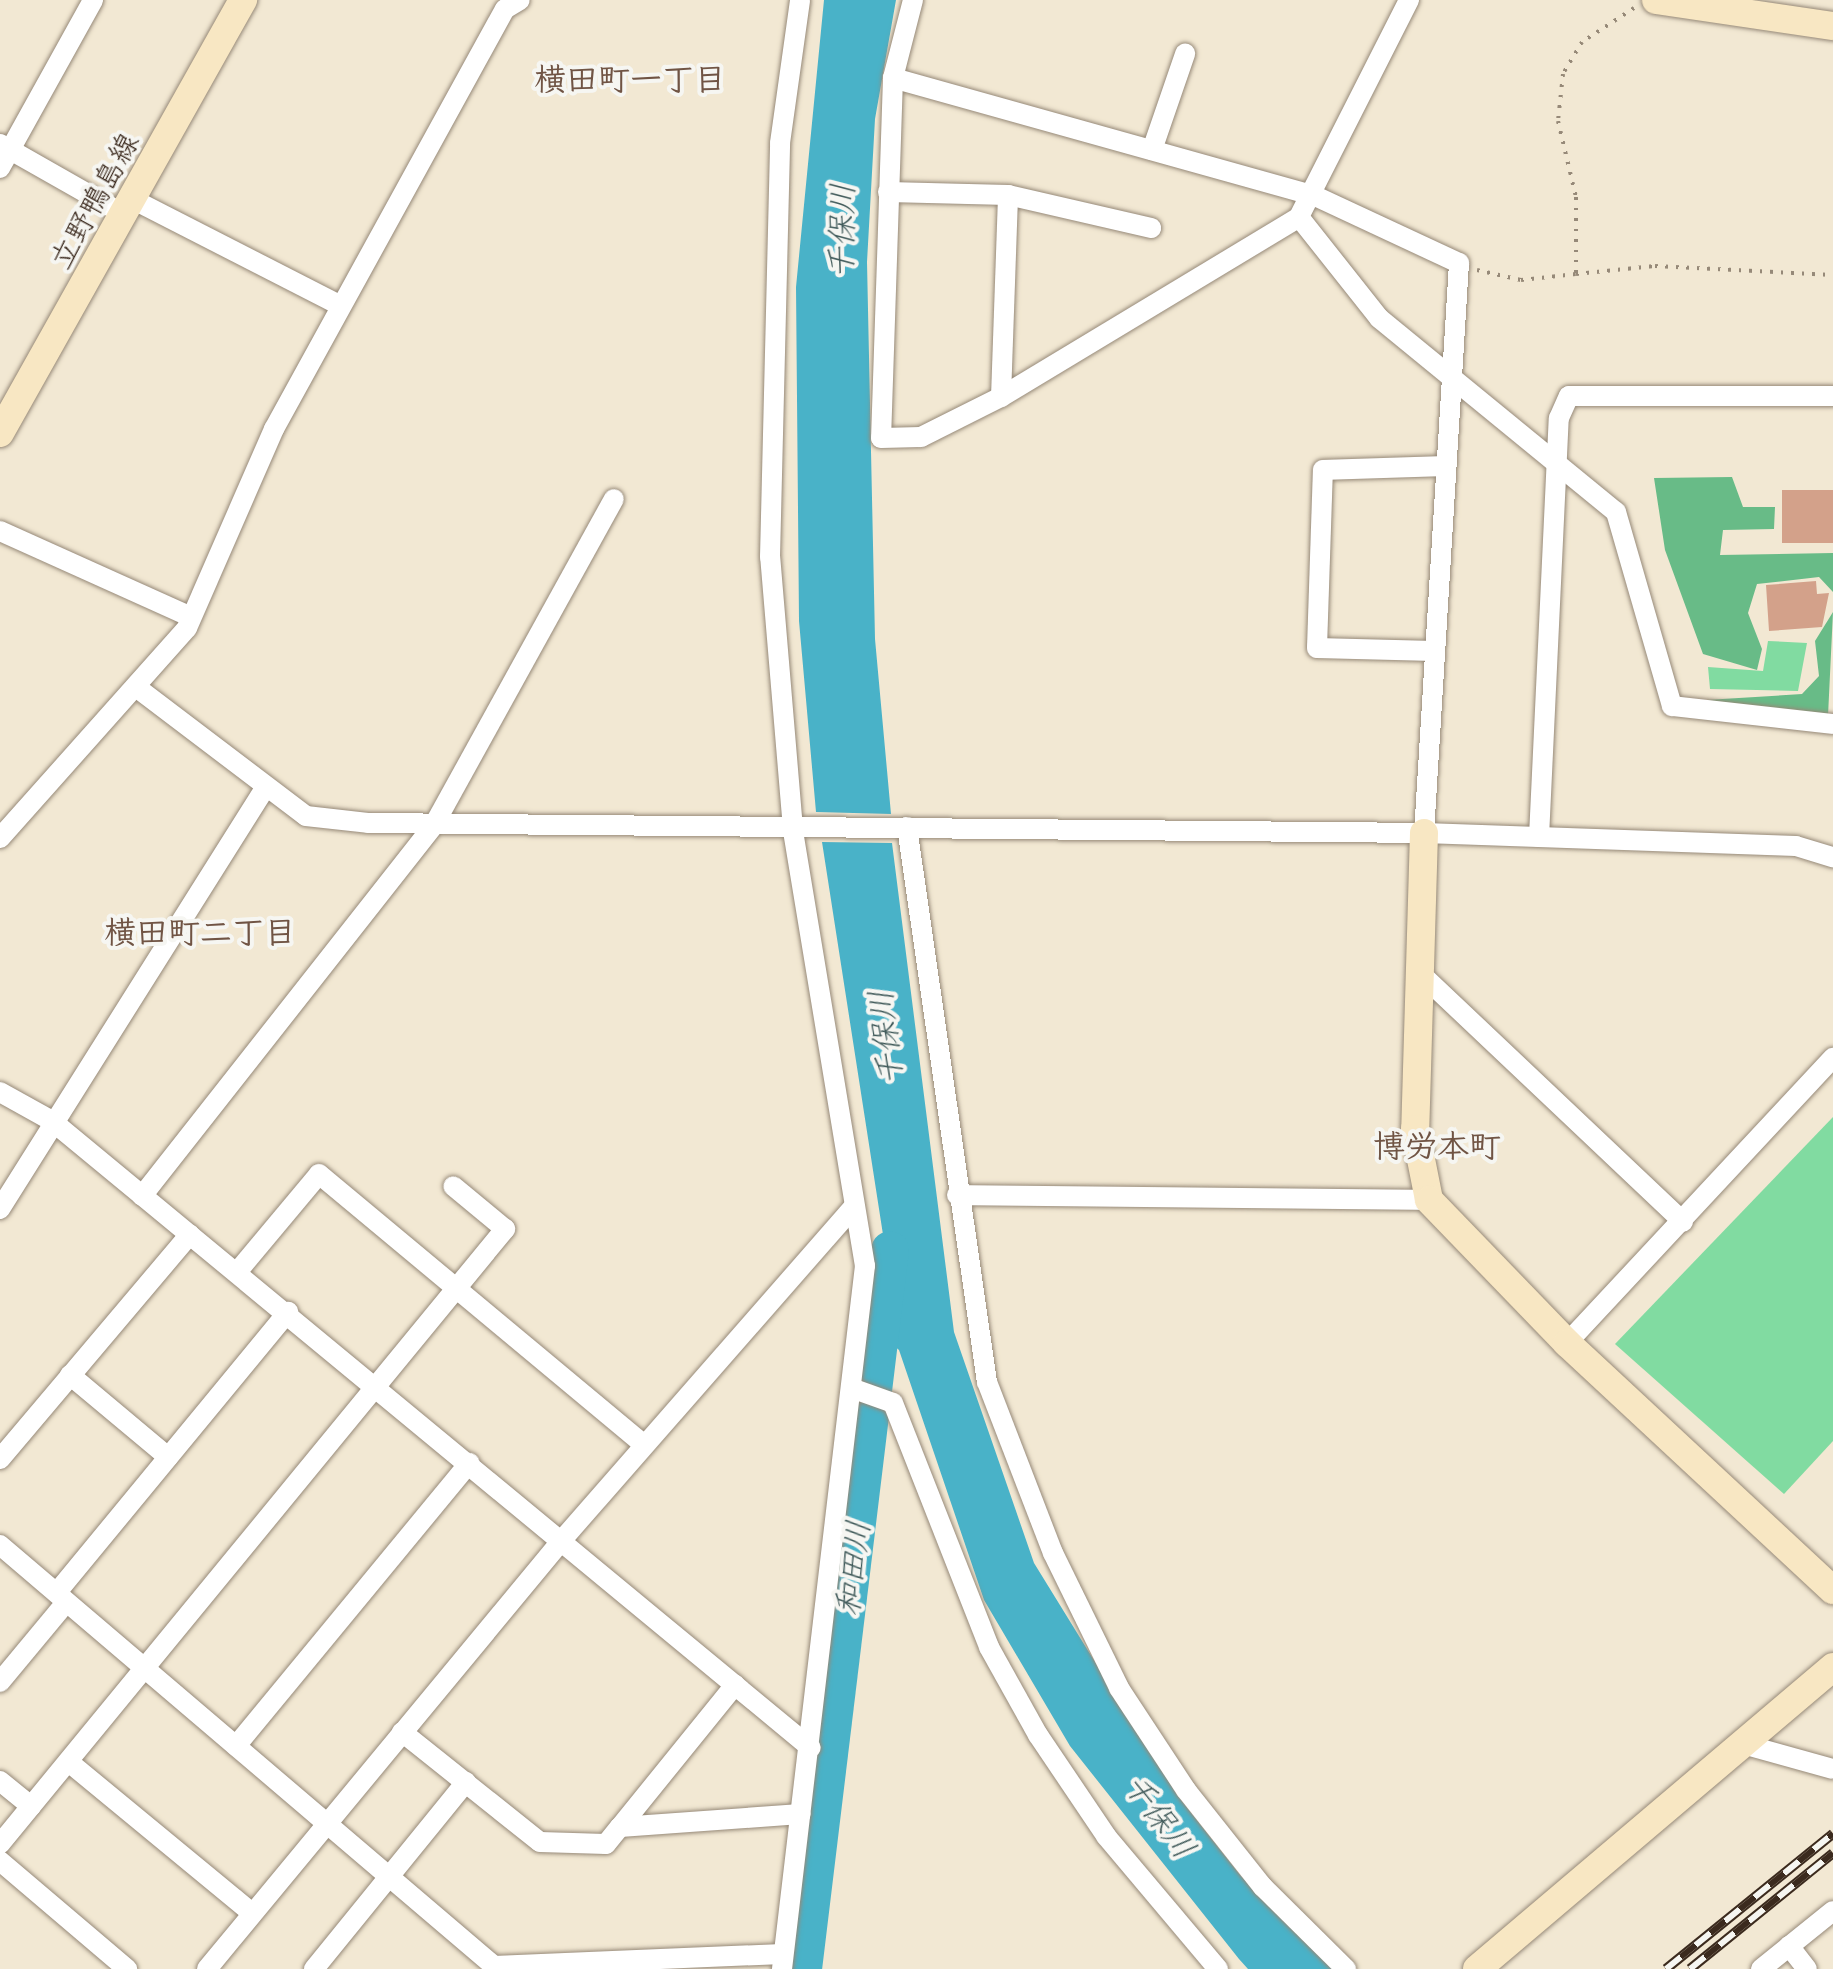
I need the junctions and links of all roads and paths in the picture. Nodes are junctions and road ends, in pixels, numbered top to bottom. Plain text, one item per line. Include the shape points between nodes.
1 (94, 0) edge
2 (243, 0) edge
3 (520, 0) edge
4 (800, 0) edge
5 (913, 0) edge
6 (1409, 0) edge
7 (1640, 0) edge
8 (1656, 0) edge
9 (1817, 17) edge
10 (1185, 54) dead end
11 (894, 78) junction
12 (1152, 150) junction
13 (3, 154) edge
14 (888, 192) junction
15 (1008, 195) junction
16 (1316, 196) junction
17 (127, 206) junction
18 (1300, 218) junction
19 (1151, 228) dead end
20 (1459, 263) junction
21 (1576, 274) junction
22 (1833, 275) edge
23 (339, 306) junction
24 (1450, 371) junction
25 (1833, 396) edge
26 (1001, 397) junction
27 (0, 433) edge
28 (1444, 466) junction
29 (1562, 466) junction
30 (614, 499) dead end
31 (0, 531) edge
32 (191, 616) junction
33 (1434, 651) junction
34 (136, 687) junction
35 (1833, 724) edge
36 (264, 789) junction
37 (434, 823) junction
38 (902, 827) junction
39 (800, 829) junction
40 (1424, 833) junction
41 (1540, 837) junction
42 (0, 838) edge
43 (1833, 857) edge
44 (1420, 973) junction
45 (1833, 1058) edge
46 (0, 1092) edge
47 (52, 1120) junction
48 (453, 1186) dead end
49 (142, 1196) junction
50 (957, 1196) junction
51 (1429, 1200) junction
52 (853, 1208) junction
53 (0, 1209) edge
54 (1683, 1222) junction
55 (190, 1234) junction
56 (238, 1271) junction
57 (457, 1289) junction
58 (288, 1312) junction
59 (1566, 1343) junction
60 (70, 1375) junction
61 (380, 1389) junction
62 (859, 1390) junction
63 (644, 1445) junction
64 (0, 1458) edge
65 (168, 1458) junction
66 (468, 1463) junction
67 (562, 1540) junction
68 (0, 1545) edge
69 (1833, 1590) edge
70 (61, 1598) junction
71 (1833, 1667) edge
72 (147, 1670) junction
73 (0, 1682) edge
74 (735, 1685) junction
75 (402, 1732) junction
76 (1743, 1744) junction
77 (236, 1746) junction
78 (811, 1748) junction
79 (70, 1762) junction
80 (1833, 1769) edge
81 (0, 1781) edge
82 (466, 1782) junction
83 (31, 1806) junction
84 (802, 1814) junction
85 (328, 1820) junction
86 (620, 1827) junction
87 (0, 1844) edge
88 (0, 1862) edge
89 (388, 1880) junction
90 (1833, 1910) edge
91 (252, 1913) junction
92 (1789, 1946) junction
93 (782, 1961) edge
94 (534, 1967) edge
95 (127, 1969) edge
96 (207, 1969) edge
97 (314, 1969) edge
98 (1218, 1969) edge
99 (1346, 1969) edge
100 (1477, 1969) edge
101 (1761, 1969) edge
102 (1807, 1969) edge

1 - 13 street
2 - 17 street, 立野鴨島線
3 - 23 street via 505,9
4 - 39 street via 780,143 770,557
5 - 11 street
6 - 16 street
7 - 21 path via 1582,42 1563,74 1557,102 1576,197
8 - 9 street
10 - 12 street
11 - 12 street
11 - 14 street
12 - 16 street
13 - 17 street
14 - 15 street
14 - 26 street via 882,438 921,437
15 - 19 street
15 - 26 street
16 - 18 street
16 - 20 street
17 - 23 street
17 - 27 street, 立野鴨島線
18 - 24 street via 1352,293
18 - 26 street
20 - 21 path via 1522,280
20 - 24 street
21 - 22 path via 1655,266
23 - 32 street
24 - 28 street
24 - 29 street
25 - 29 street via 1570,396 1559,418
28 - 33 street
28 - 33 street via 1323,470 1318,648
29 - 35 street via 1616,512 1672,706
29 - 41 street
30 - 37 street
31 - 32 street
32 - 34 street
33 - 40 street
34 - 36 street
34 - 42 street
36 - 37 street via 306,816
36 - 47 street
37 - 39 street
37 - 49 street
38 - 39 street
38 - 40 street
38 - 50 street
39 - 52 street
40 - 41 street
40 - 44 street
41 - 43 street via 1796,846
44 - 51 street via 1414,1130
44 - 54 street
45 - 54 street
46 - 47 street
47 - 49 street
47 - 53 street
48 - 57 street via 505,1230
49 - 55 street
50 - 51 street
50 - 99 street via 987,1382 1053,1554 1119,1688 1263,1886
51 - 59 street
52 - 62 street via 865,1266
52 - 63 street
54 - 59 street
55 - 56 street
55 - 60 street
56 - 57 street via 319,1174
56 - 58 street
57 - 61 street
57 - 63 street
58 - 61 street
58 - 65 street
59 - 69 street
60 - 64 street
60 - 65 street
61 - 66 street
61 - 72 street
62 - 78 street
62 - 98 street via 886,1394 989,1647 1038,1735 1106,1836
63 - 67 street
65 - 70 street
66 - 67 street
66 - 77 street
67 - 74 street
67 - 75 street
68 - 70 street
70 - 72 street
70 - 73 street
71 - 76 street
72 - 77 street
72 - 79 street
74 - 78 street
74 - 86 street
75 - 82 street
75 - 85 street
76 - 80 street
76 - 100 street
77 - 85 street
78 - 84 street
79 - 83 street
79 - 91 street
81 - 83 street
82 - 86 street via 540,1842 606,1844
82 - 89 street
83 - 87 street
84 - 86 street
84 - 93 street
85 - 89 street via 334,1836
85 - 91 street
88 - 95 street
89 - 94 street via 494,1966
89 - 97 street
90 - 92 street
91 - 96 street
92 - 101 street
92 - 102 street
93 - 94 street

